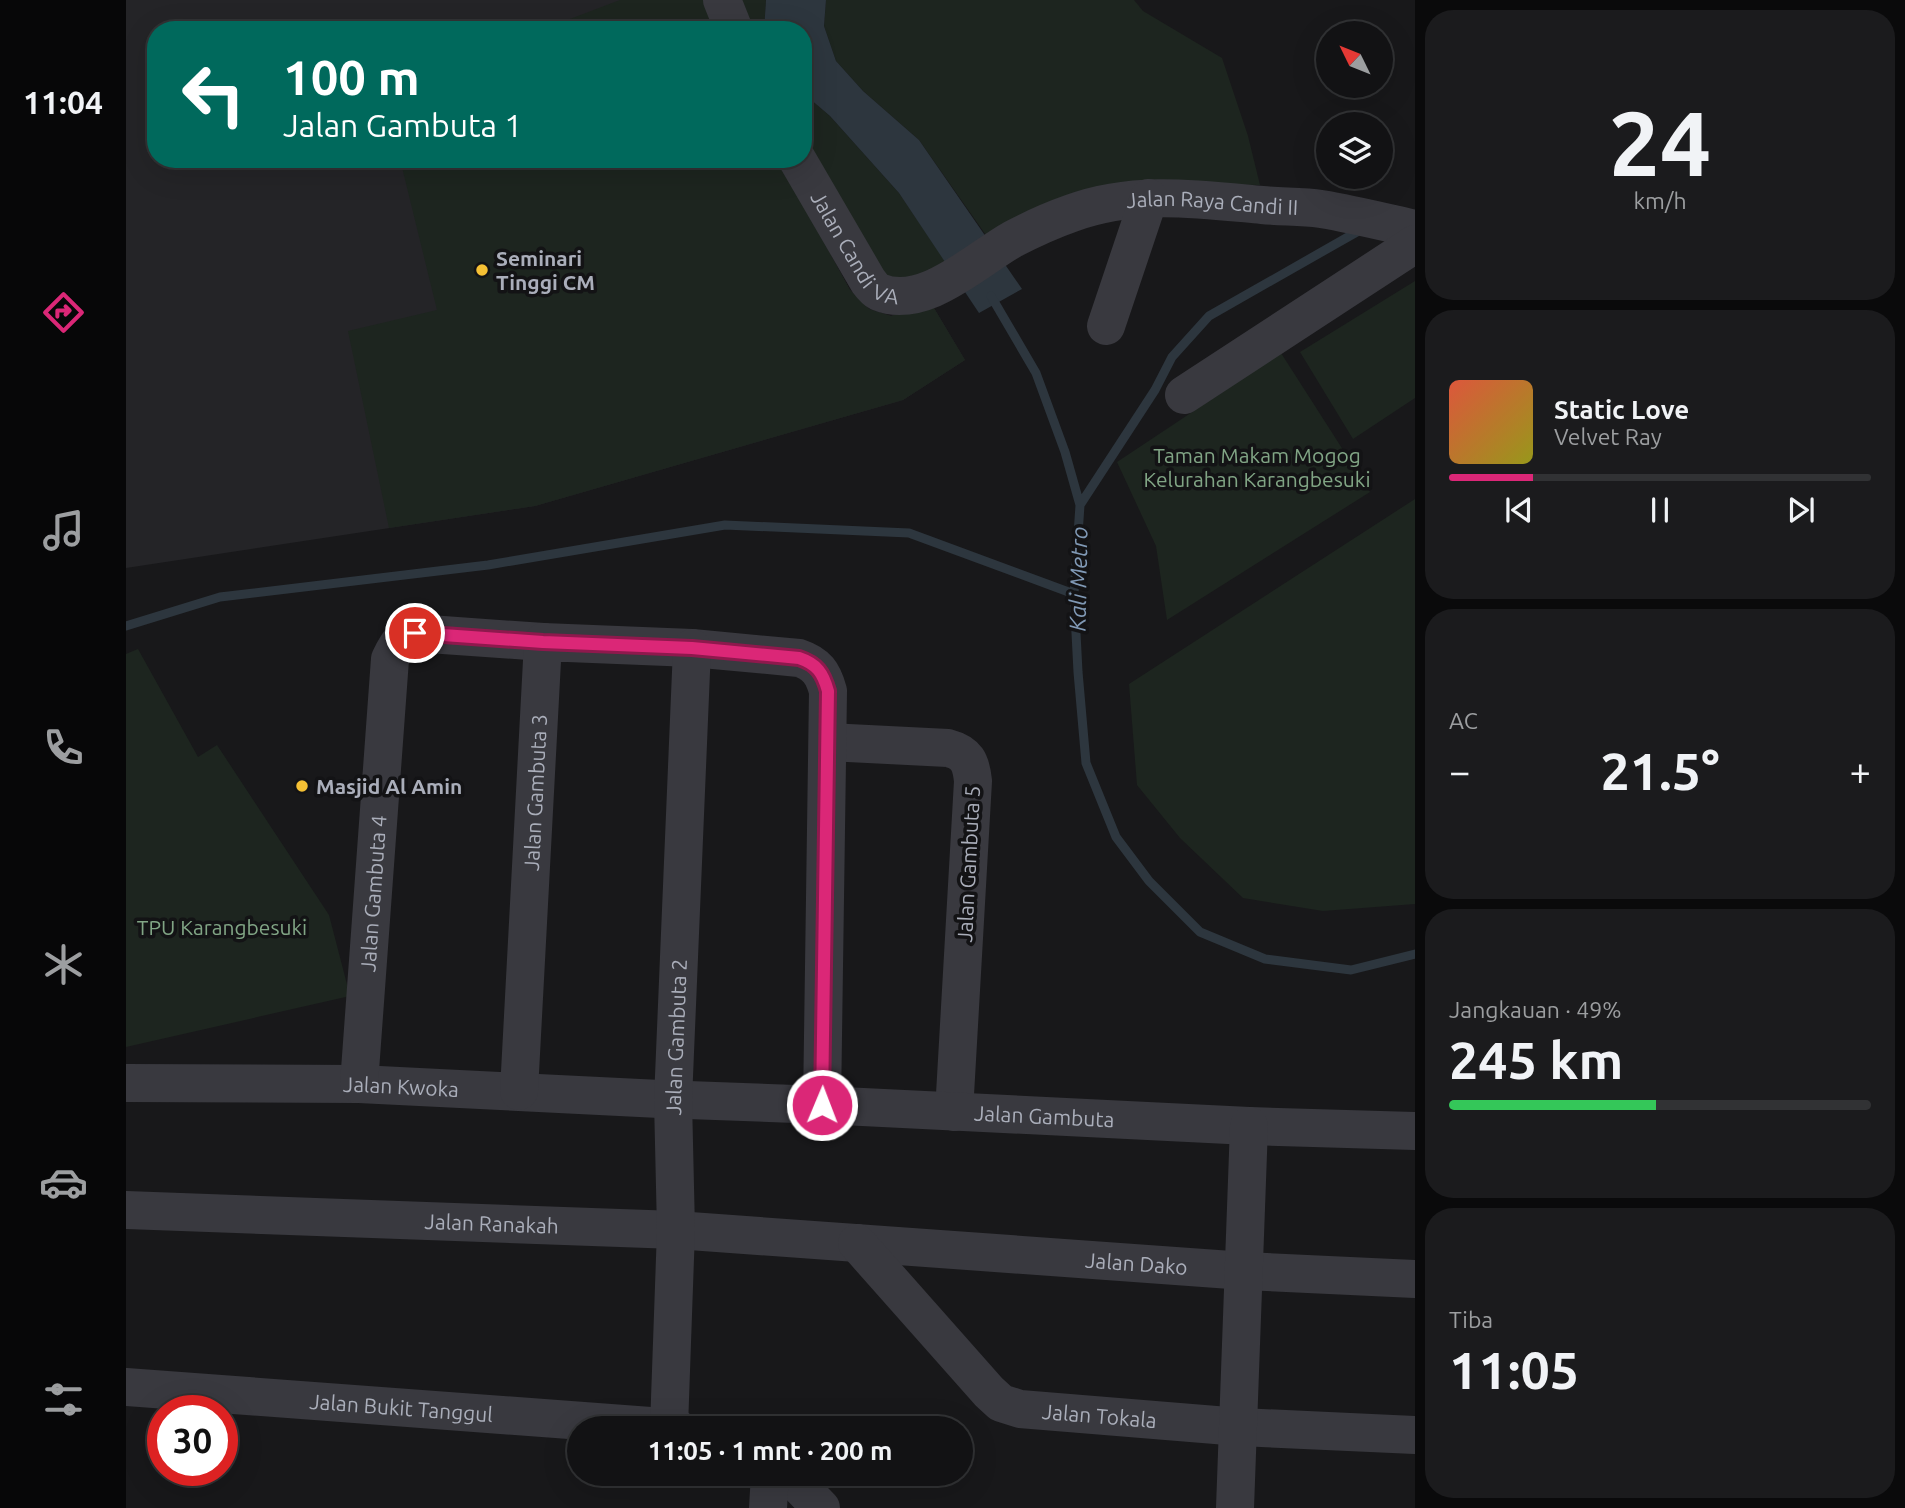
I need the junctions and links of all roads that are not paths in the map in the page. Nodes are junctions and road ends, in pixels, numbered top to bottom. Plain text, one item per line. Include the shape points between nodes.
1 (722, 0) edge
2 (730, 21) edge
3 (802, 168) edge
4 (1149, 198) junction
5 (1415, 229) edge
6 (1014, 239) joint
7 (1415, 244) edge
8 (1106, 326) dead end
9 (1184, 395) dead end
10 (543, 642) junction
11 (692, 648) junction
12 (828, 742) junction
13 (126, 1083) edge
14 (359, 1084) junction
15 (519, 1091) junction
16 (673, 1100) junction
17 (822, 1105) junction
18 (954, 1112) junction
19 (1249, 1126) junction
20 (1415, 1131) edge
21 (126, 1210) edge
22 (676, 1230) junction
23 (857, 1243) junction
24 (1244, 1271) junction
25 (1415, 1279) edge
26 (126, 1387) edge
27 (673, 1416) edge
28 (567, 1421) edge
29 (1240, 1427) junction
30 (1415, 1435) edge
31 (769, 1486) edge
32 (800, 1486) edge
33 (768, 1508) edge
34 (821, 1508) edge
35 (1235, 1508) edge

1 - 2 street
3 - 6 street, Jalan Candi VA via 878,291 908,296 937,287
4 - 5 street, Jalan Raya Candi II via 1321,209
4 - 6 street, Jalan Raya Candi II via 1089,207
4 - 8 street
7 - 9 street
10 - 11 street
10 - 14 street, Jalan Gambuta 4 via 415,633 404,637 390,659
10 - 15 street, Jalan Gambuta 3
11 - 12 street via 811,662 820,669 828,691
11 - 16 street, Jalan Gambuta 2
12 - 17 street
12 - 18 street, Jalan Gambuta 5 via 948,748 968,759 972,770
13 - 14 street, Jalan Kwoka
14 - 15 street, Jalan Kwoka
15 - 16 street, Jalan Kwoka
16 - 17 street, Jalan Gambuta
16 - 22 street, Jalan Gambuta 2
17 - 18 street, Jalan Gambuta
18 - 19 street, Jalan Gambuta
19 - 20 street, Jalan Gambuta
19 - 24 street
21 - 22 street, Jalan Ranakah
22 - 23 street, Jalan Ranakah
22 - 27 street, Jalan Gambuta 2
23 - 24 street, Jalan Dako
23 - 29 street, Jalan Tokala via 1001,1403 1020,1409
24 - 25 street, Jalan Dako
24 - 29 street
26 - 28 street, Jalan Bukit Tanggul
29 - 30 street, Jalan Tokala
29 - 35 street
31 - 33 street
32 - 34 street

